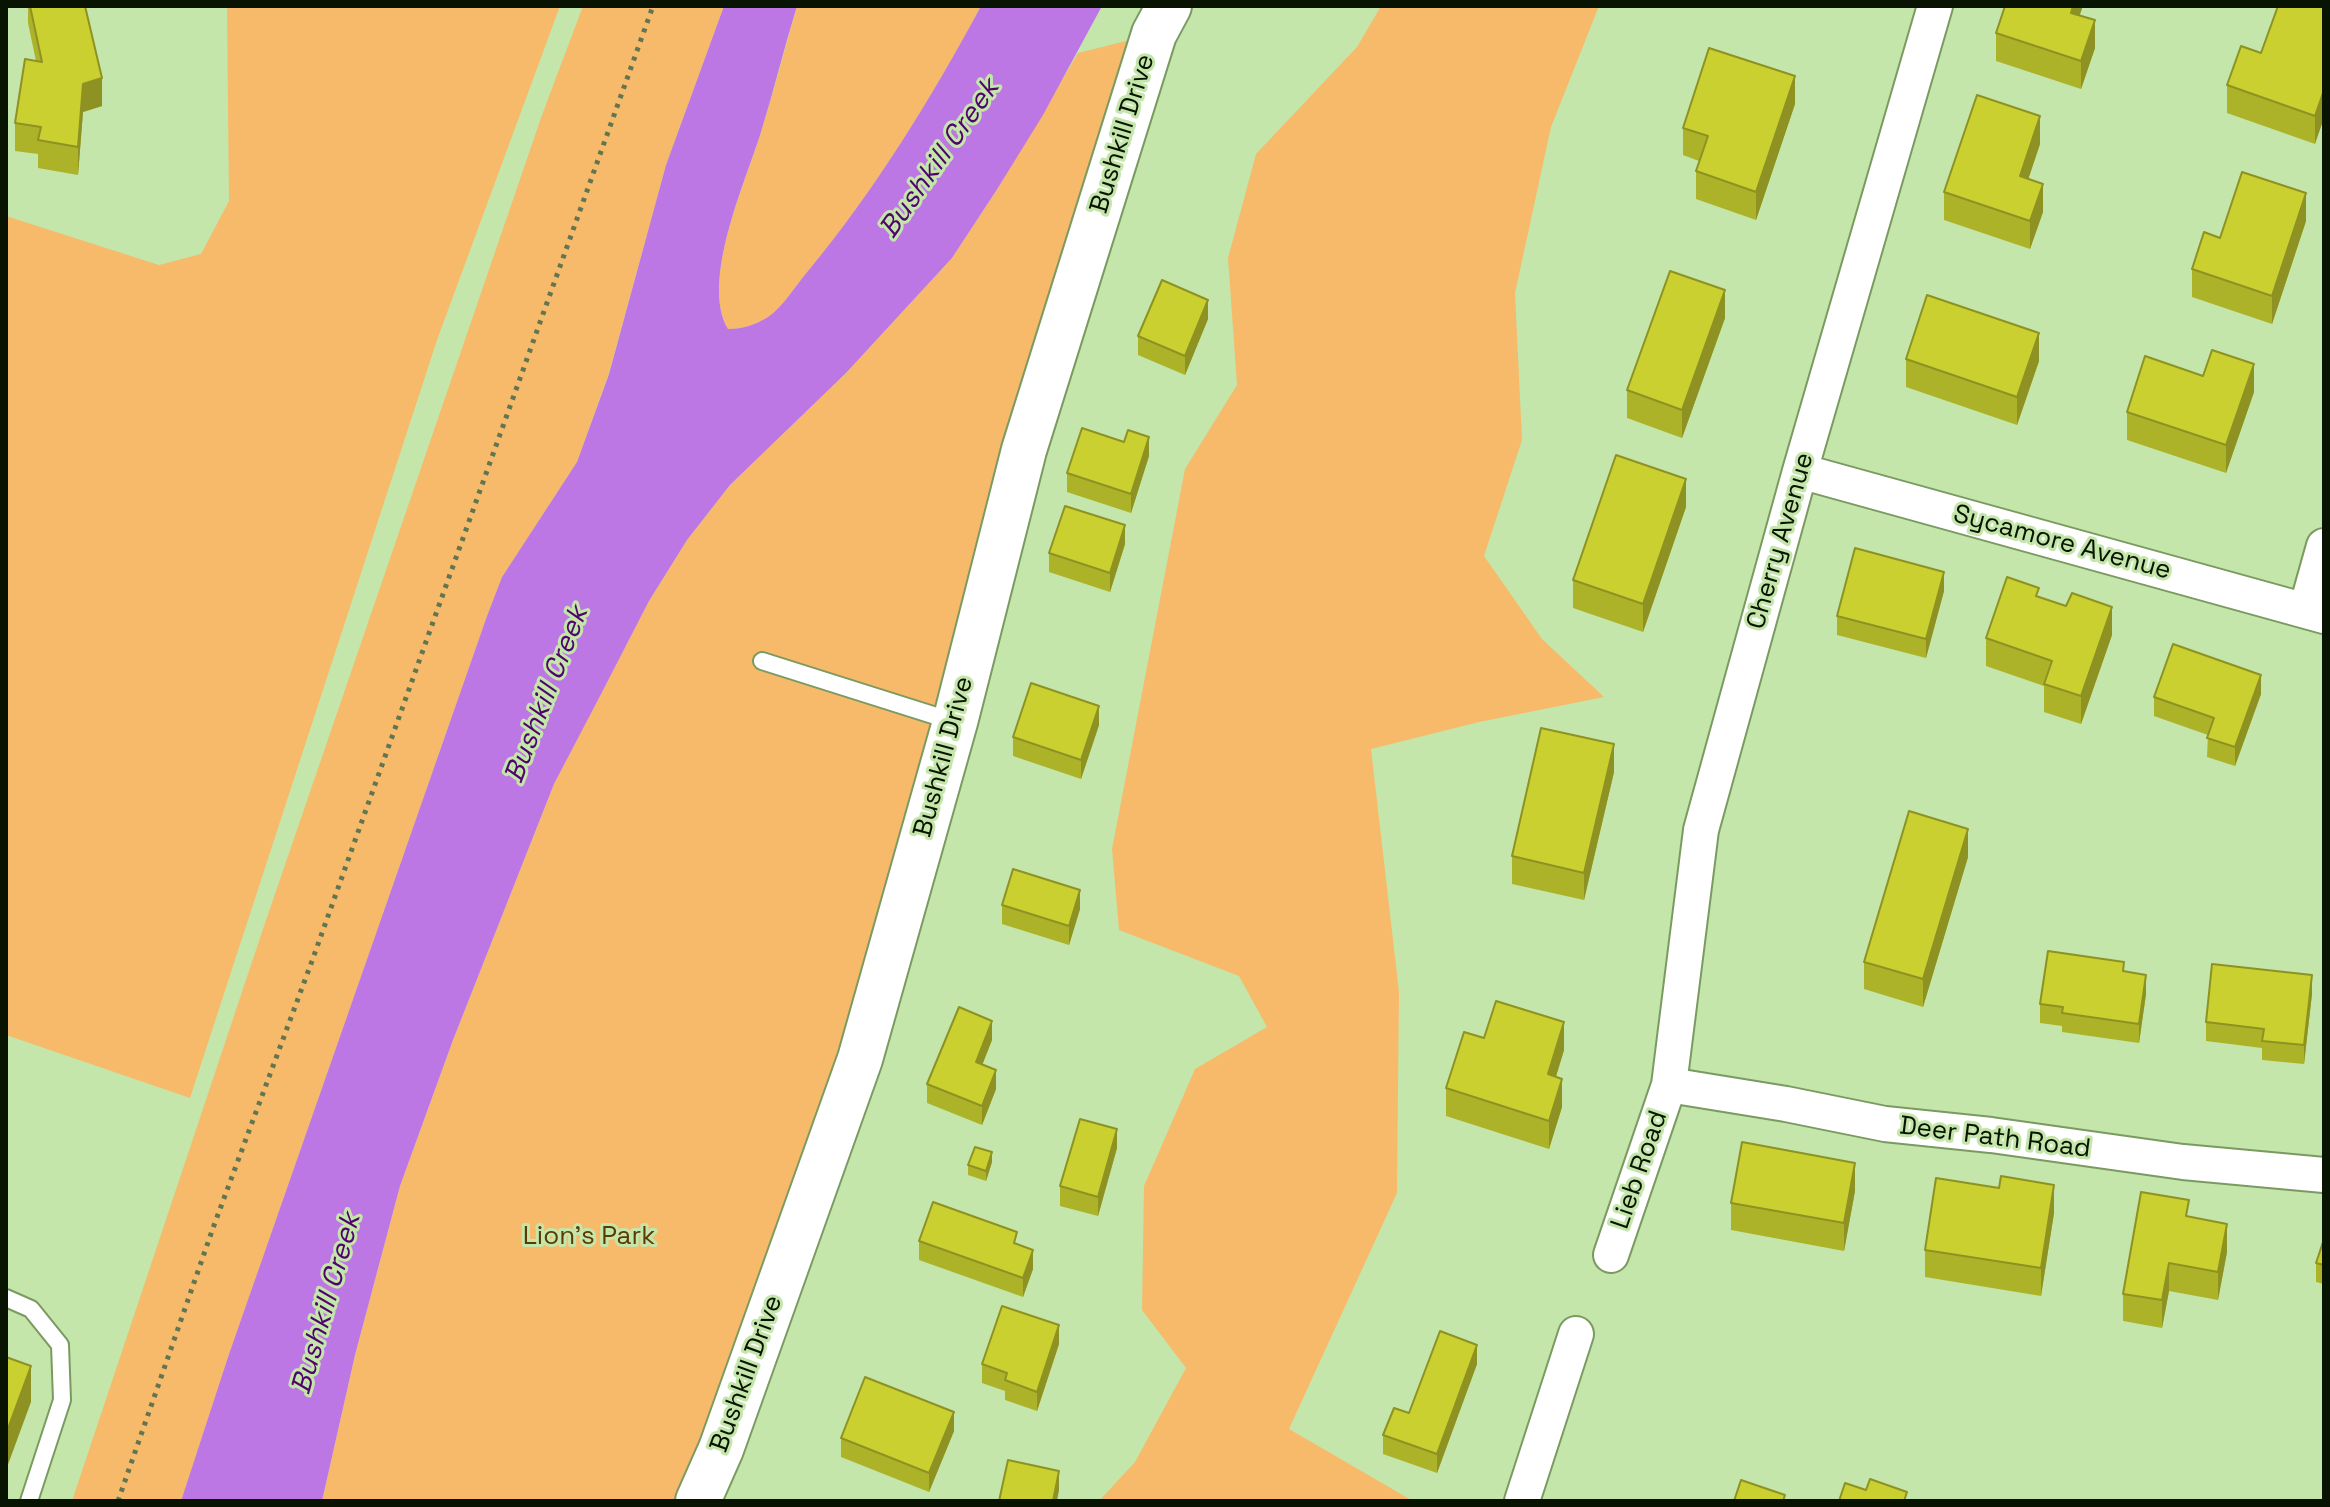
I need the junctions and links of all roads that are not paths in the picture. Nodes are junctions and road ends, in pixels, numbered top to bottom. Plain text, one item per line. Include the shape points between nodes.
1 (1169, 6) edge
2 (1935, 6) edge
3 (1800, 471) junction
4 (2324, 546) edge
5 (2315, 613) edge
6 (762, 661) dead end
7 (955, 722) junction
8 (1669, 1085) junction
9 (2324, 1175) edge
10 (1611, 1255) dead end
11 (6, 1298) edge
12 (1576, 1334) dead end
13 (29, 1501) edge
14 (698, 1501) edge
15 (1522, 1501) edge

1 - 7 main road, Bushkill Drive via 1154,34 1024,450
2 - 3 street, Cherry Avenue
3 - 5 street, Sycamore Avenue
3 - 8 street, Cherry Avenue via 1701,830
4 - 5 street
6 - 7 lane
7 - 14 main road, Bushkill Drive via 860,1059
8 - 9 street, Deer Path Road via 1885,1124
8 - 10 street, Lieb Road
11 - 13 lane via 31,1309 60,1345 62,1400
12 - 15 street

